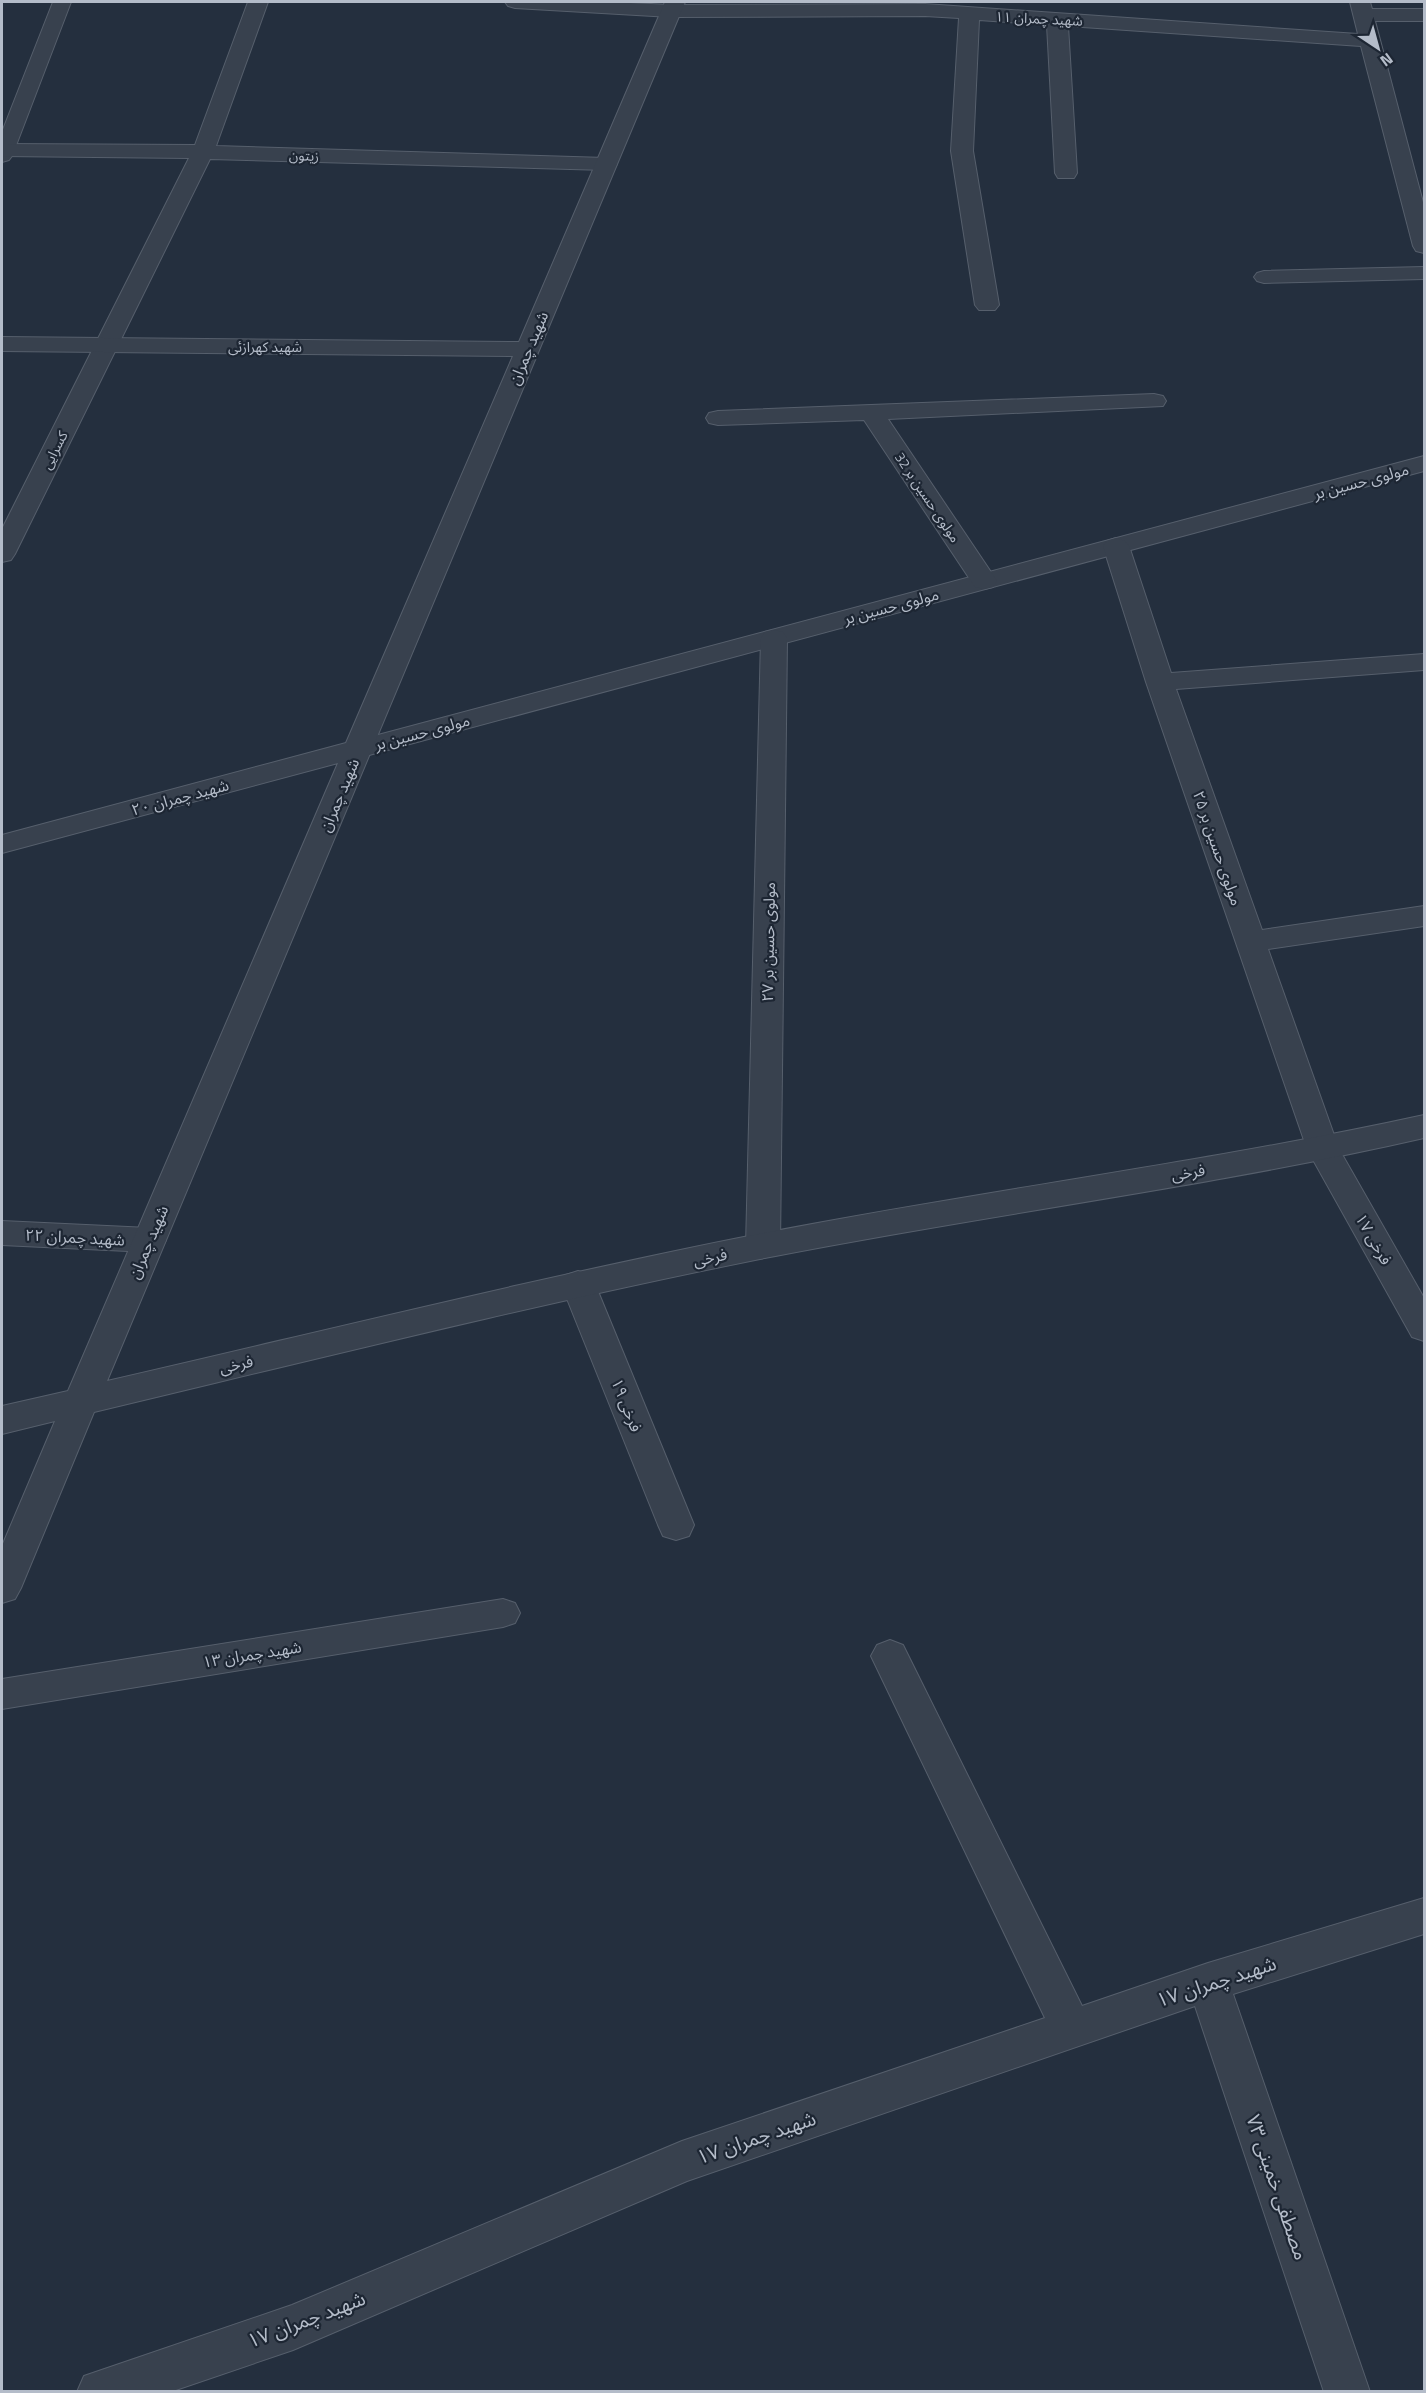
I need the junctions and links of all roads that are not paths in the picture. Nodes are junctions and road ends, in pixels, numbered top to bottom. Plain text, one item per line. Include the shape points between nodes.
1 (62, 2) edge
2 (258, 2) edge
3 (515, 2) edge
4 (673, 6) edge
5 (1362, 8) edge
6 (969, 15) junction
7 (1425, 15) edge
8 (1057, 18) junction
9 (1371, 40) junction
10 (2, 152) edge
11 (202, 152) junction
12 (606, 164) junction
13 (1066, 173) dead end
14 (1425, 246) edge
15 (1425, 273) edge
16 (1264, 277) dead end
17 (987, 305) dead end
18 (2, 344) edge
19 (106, 345) junction
20 (528, 349) junction
21 (1154, 401) dead end
22 (872, 414) junction
23 (718, 418) dead end
24 (1425, 464) edge
25 (1116, 546) junction
26 (2, 554) edge
27 (984, 581) junction
28 (774, 638) junction
29 (1425, 662) edge
30 (1160, 682) junction
31 (358, 750) junction
32 (2, 844) edge
33 (1425, 916) edge
34 (1251, 942) junction
35 (1425, 1127) edge
36 (1323, 1149) junction
37 (2, 1233) edge
38 (149, 1240) junction
39 (763, 1246) junction
40 (578, 1284) junction
41 (1425, 1329) edge
42 (81, 1401) junction
43 (2, 1420) edge
44 (676, 1525) dead end
45 (2, 1588) edge
46 (503, 1613) dead end
47 (890, 1656) dead end
48 (2, 1694) edge
49 (1425, 1916) edge
50 (1208, 1982) junction
51 (1071, 2028) junction
52 (100, 2391) edge
53 (1347, 2391) edge

1 - 10 lane
2 - 11 street, کسرایی
3 - 4 street, شهید چمران ۱۱
4 - 6 street, شهید چمران ۱۱ via 925,10
4 - 12 street, شهید چمران
5 - 7 street
5 - 9 street
6 - 8 street, شهید چمران ۱۱
6 - 17 street via 962,151
8 - 9 street, شهید چمران ۱۱
8 - 13 street
9 - 14 street
10 - 11 street, زیتون
11 - 12 street, زیتون
11 - 19 street, کسرایی
12 - 20 street, شهید چمران
15 - 16 lane
18 - 19 street, شهید کهرازئی
19 - 20 street, شهید کهرازئی
19 - 26 street, کسرایی
20 - 31 street, شهید چمران
21 - 22 street
22 - 23 street
22 - 27 street, مولوی حسین بر 32
24 - 25 street, مولوی حسین بر
25 - 27 street, مولوی حسین بر
25 - 30 street, مولوی حسین بر ۲۵
27 - 28 street, مولوی حسین بر
28 - 31 street, مولوی حسین بر
28 - 39 street, مولوی حسین بر ۲۷
29 - 30 street
30 - 34 street, مولوی حسین بر ۲۵
31 - 32 street, شهید چمران ۲۰
31 - 38 street, شهید چمران
33 - 34 street
34 - 36 street, مولوی حسین بر ۲۵
35 - 36 street, فرخی
36 - 39 street, فرخی
36 - 41 street, فرخی ۱۷
37 - 38 street, شهید چمران ۲۲
38 - 42 street, شهید چمران
39 - 40 street, فرخی
40 - 42 street, فرخی
40 - 44 street, فرخی ۱۹
42 - 43 street, فرخی
42 - 45 street, شهید چمران
46 - 48 lane, شهید چمران ۱۳
47 - 51 street
49 - 50 street, شهید چمران ۱۷
50 - 51 street, شهید چمران ۱۷
50 - 53 street, مصطفی خمینی ۷۳
51 - 52 street, شهید چمران ۱۷ via 682,2162 293,2327

